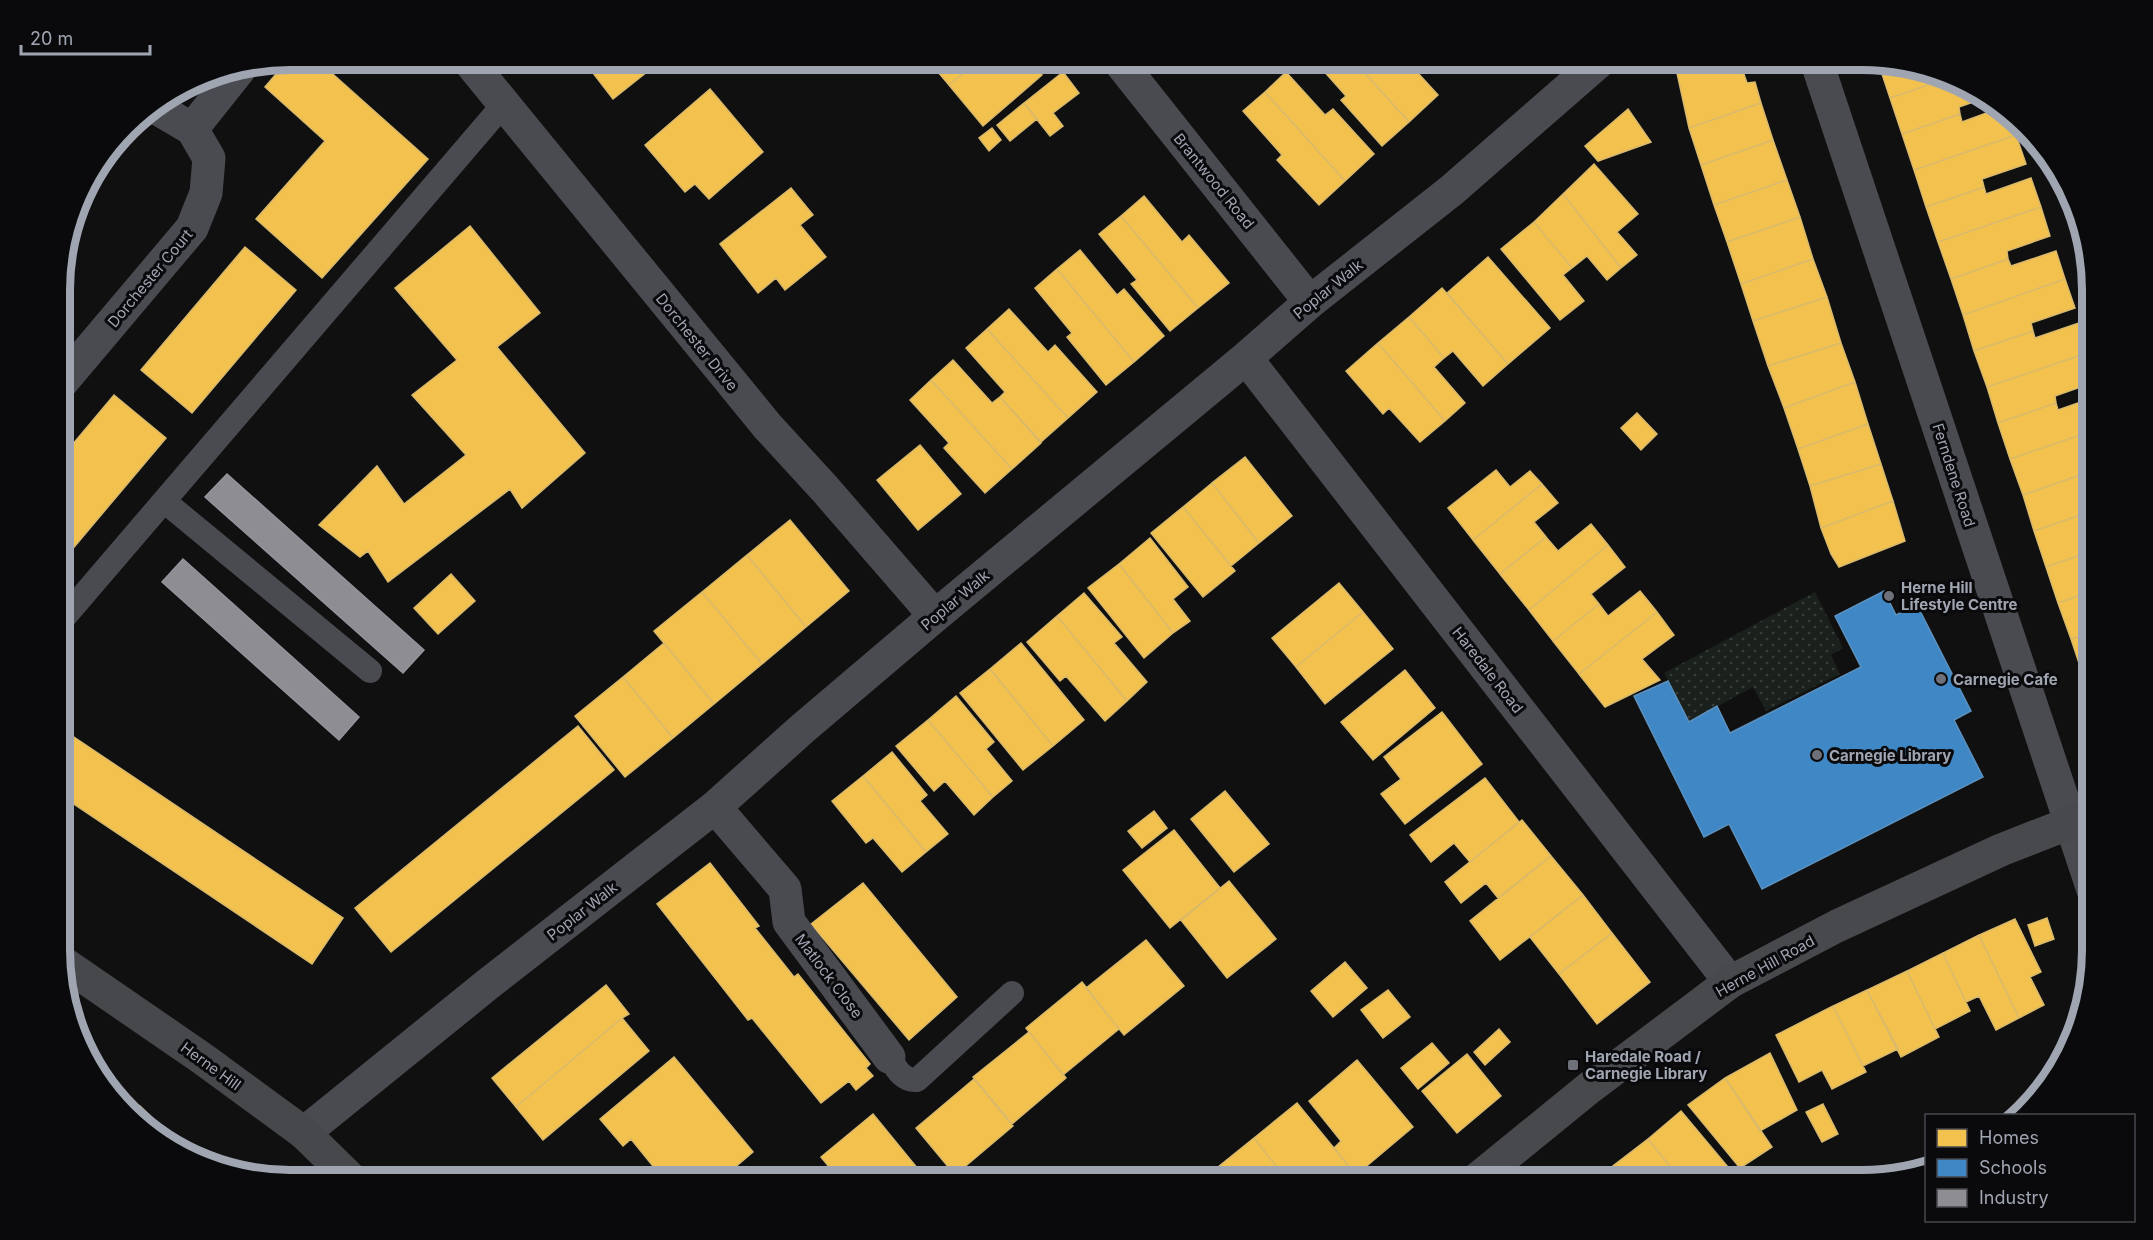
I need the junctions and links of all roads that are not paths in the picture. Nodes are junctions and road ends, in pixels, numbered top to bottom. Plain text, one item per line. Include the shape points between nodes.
1 (476, 70) edge
2 (1126, 70) edge
3 (1590, 70) edge
4 (1820, 70) edge
5 (233, 78) edge
6 (503, 105) junction
7 (163, 112) edge
8 (192, 129) junction
9 (1310, 302) junction
10 (1246, 358) junction
11 (70, 373) edge
12 (164, 501) junction
13 (70, 611) edge
14 (935, 616) junction
15 (370, 671) dead end
16 (715, 807) junction
17 (2082, 818) edge
18 (71, 969) edge
19 (1730, 982) junction
20 (1012, 993) dead end
21 (889, 1057) joint
22 (304, 1133) junction
23 (342, 1170) edge
24 (1488, 1170) edge

1 - 6 street, Dorchester Drive
2 - 9 street, Brantwood Road
3 - 9 street, Poplar Walk via 1452,190
4 - 17 street, Ferndene Road
5 - 8 street
6 - 12 lane
6 - 14 street, Dorchester Drive via 768,427
7 - 8 street
8 - 11 street, Dorchester Court via 208,158 206,193 192,228
9 - 10 street, Poplar Walk
10 - 14 street, Poplar Walk
10 - 19 street, Haredale Road
12 - 13 lane
12 - 15 lane
14 - 16 street, Poplar Walk
16 - 21 street, Matlock Close via 785,889 789,922
16 - 22 street, Poplar Walk
17 - 19 street, Herne Hill Road via 2001,850 1837,926
18 - 22 main road, Herne Hill
19 - 24 street, Herne Hill Road
20 - 21 lane via 917,1080 902,1077
22 - 23 main road, Herne Hill

